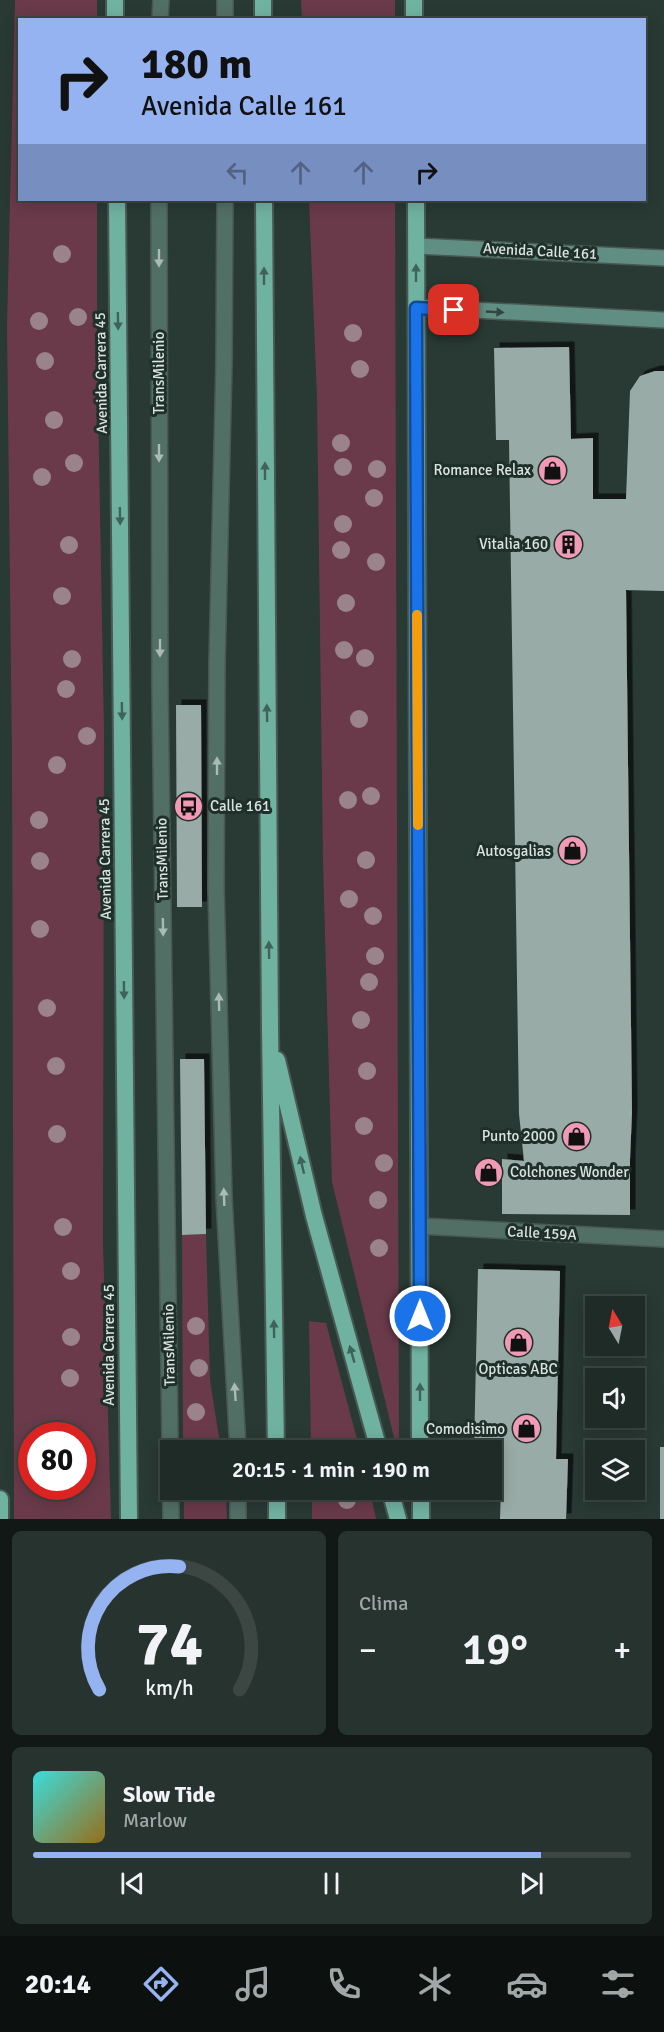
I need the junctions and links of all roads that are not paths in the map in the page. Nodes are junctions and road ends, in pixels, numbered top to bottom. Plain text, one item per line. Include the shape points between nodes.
1 (115, 0) edge
2 (161, 0) edge
3 (225, 0) edge
4 (263, 0) edge
5 (414, 0) edge
6 (115, 18) edge
7 (160, 18) edge
8 (225, 18) edge
9 (263, 18) edge
10 (414, 18) edge
11 (117, 201) edge
12 (159, 201) edge
13 (225, 201) edge
14 (264, 201) edge
15 (416, 201) edge
16 (416, 246) junction
17 (664, 258) edge
18 (416, 308) junction
19 (664, 320) edge
20 (270, 1029) junction
21 (420, 1226) junction
22 (664, 1239) edge
23 (237, 1440) edge
24 (276, 1440) edge
25 (376, 1440) edge
26 (420, 1440) edge
27 (0, 1499) edge
28 (238, 1500) edge
29 (277, 1500) edge
30 (393, 1500) edge
31 (420, 1500) edge
32 (0, 1519) edge
33 (129, 1519) edge
34 (171, 1519) edge
35 (238, 1519) edge
36 (277, 1519) edge
37 (398, 1519) edge
38 (421, 1519) edge

1 - 6 highway
2 - 7 street
3 - 8 street
4 - 9 highway
5 - 10 highway
11 -> 33 highway, Avenida Carrera 45
12 -> 34 street, TransMilenio via 160,689
23 -> 13 street via 224,1198 216,888
20 -> 14 highway
15 - 16 highway
16 - 17 main road, Avenida Calle 161
18 -> 16 highway
18 -> 19 main road
18 - 21 highway
24 -> 20 highway
25 -> 20 highway via 314,1216
21 - 22 street, Calle 159A
26 -> 21 highway
27 - 32 highway
28 - 35 street
29 - 36 highway
30 - 37 highway
31 - 38 highway

